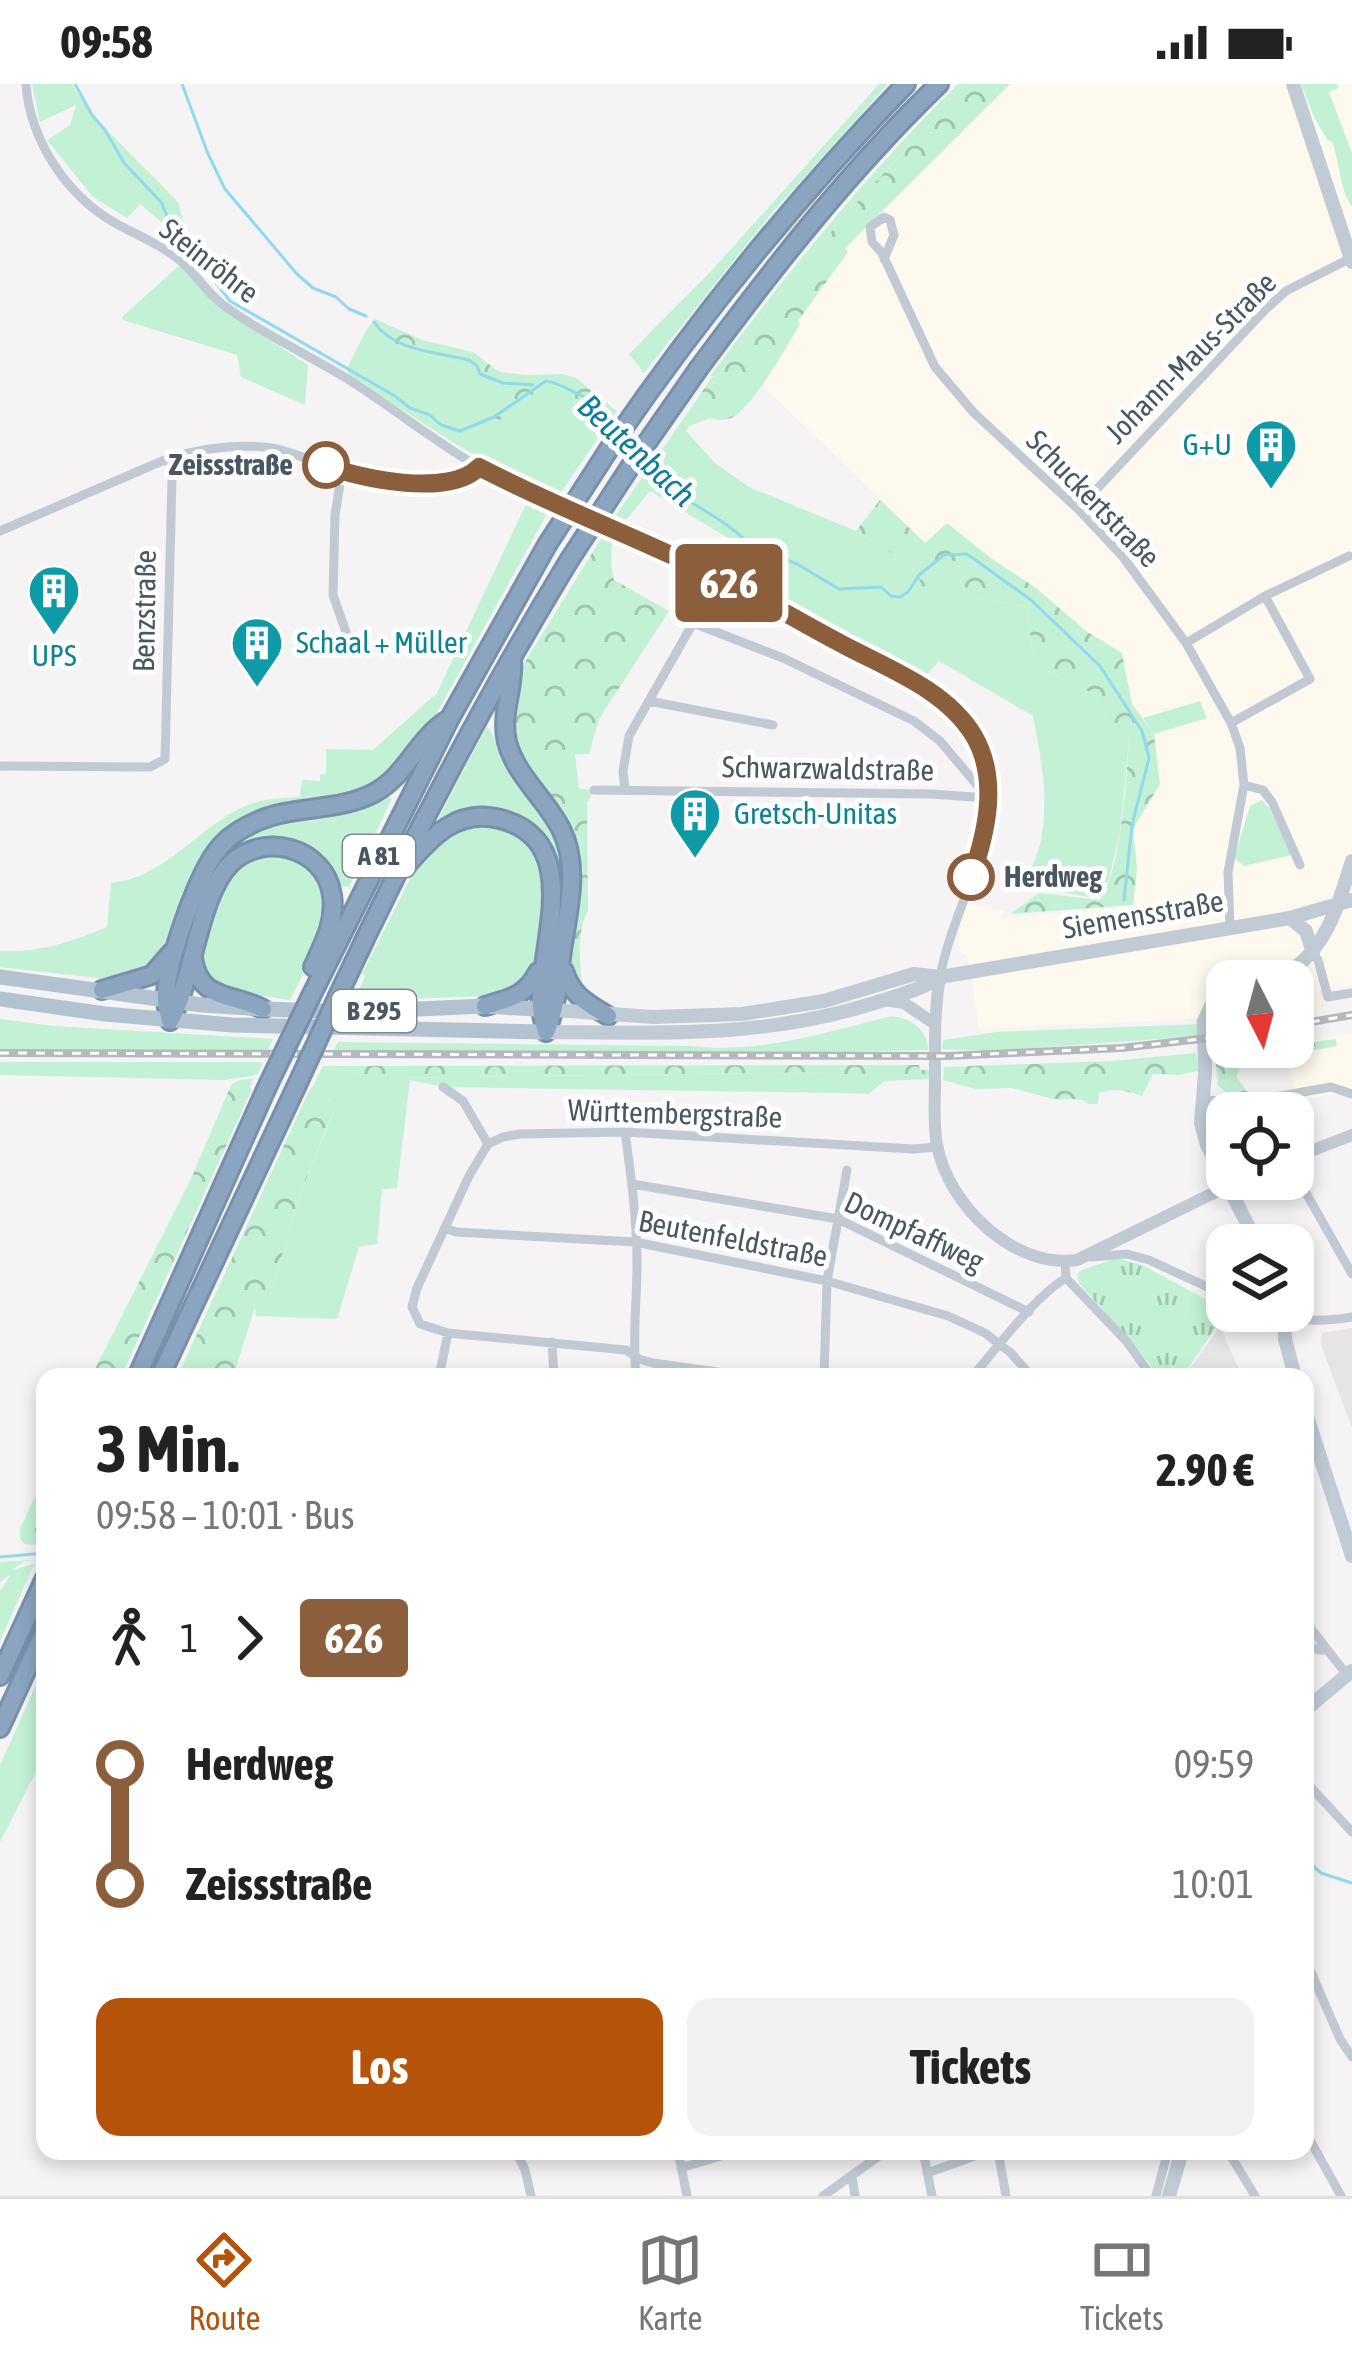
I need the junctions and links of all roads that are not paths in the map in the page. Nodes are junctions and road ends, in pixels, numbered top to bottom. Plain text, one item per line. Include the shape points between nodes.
1 (26, 84) edge
2 (906, 84) edge
3 (938, 84) edge
4 (1293, 84) edge
5 (1347, 231) edge
6 (884, 259) dead end
7 (1352, 260) edge
8 (169, 458) junction
9 (479, 467) junction
10 (342, 472) junction
11 (1078, 509) junction
12 (0, 531) edge
13 (1349, 556) dead end
14 (1265, 596) junction
15 (346, 632) dead end
16 (1186, 643) junction
17 (512, 657) junction
18 (649, 701) junction
19 (450, 718) junction
20 (1231, 723) junction
21 (773, 724) dead end
22 (0, 766) edge
23 (1244, 784) junction
24 (594, 790) dead end
25 (625, 790) junction
26 (988, 798) junction
27 (1352, 861) edge
28 (1300, 865) dead end
29 (391, 883) junction
30 (1344, 902) edge
31 (1290, 918) junction
32 (1230, 928) junction
33 (178, 942) junction
34 (1313, 953) junction
35 (193, 955) junction
36 (553, 957) junction
37 (1304, 960) edge
38 (0, 977) edge
39 (940, 977) junction
40 (102, 990) junction
41 (1352, 993) edge
42 (305, 996) junction
43 (0, 999) edge
44 (173, 1000) junction
45 (883, 1000) junction
46 (485, 1006) junction
47 (263, 1009) junction
48 (548, 1009) junction
49 (742, 1014) junction
50 (608, 1016) junction
51 (170, 1021) junction
52 (1206, 1023) edge
53 (935, 1024) junction
54 (730, 1031) junction
55 (546, 1032) junction
56 (443, 1087) dead end
57 (1352, 1094) edge
58 (1202, 1100) junction
59 (626, 1132) junction
60 (1352, 1135) edge
61 (1206, 1140) edge
62 (488, 1144) junction
63 (937, 1147) junction
64 (1314, 1150) edge
65 (847, 1170) dead end
66 (632, 1184) junction
67 (1206, 1197) edge
68 (1310, 1200) edge
69 (838, 1219) junction
70 (445, 1228) junction
71 (1122, 1239) junction
72 (635, 1241) junction
73 (1088, 1257) junction
74 (1149, 1260) junction
75 (1065, 1262) junction
76 (1352, 1274) edge
77 (1066, 1278) junction
78 (827, 1281) junction
79 (1206, 1286) edge
80 (1029, 1312) junction
81 (1352, 1317) edge
82 (1314, 1318) edge
83 (1286, 1332) edge
84 (448, 1333) junction
85 (552, 1342) junction
86 (1001, 1344) junction
87 (633, 1355) junction
88 (140, 1368) edge
89 (164, 1368) edge
90 (441, 1368) edge
91 (553, 1368) edge
92 (635, 1368) edge
93 (682, 1368) edge
94 (824, 1368) edge
95 (979, 1368) edge
96 (1024, 1368) edge
97 (1146, 1368) edge
98 (1292, 1368) edge
99 (1314, 1437) edge
100 (1352, 1556) edge
101 (36, 1598) edge
102 (1314, 1633) edge
103 (1314, 1648) edge
104 (36, 1650) edge
105 (1327, 1650) junction
106 (1350, 1673) edge
107 (0, 1676) edge
108 (1314, 1703) edge
109 (0, 1728) edge
110 (1314, 1791) edge
111 (1352, 1832) edge
112 (1314, 1979) edge
113 (1352, 2057) edge
114 (1314, 2149) edge
115 (520, 2160) edge
116 (680, 2160) edge
117 (707, 2160) edge
118 (872, 2160) edge
119 (925, 2160) edge
120 (963, 2160) edge
121 (1000, 2160) edge
122 (1166, 2160) edge
123 (1179, 2160) edge
124 (1233, 2160) edge
125 (681, 2168) junction
126 (927, 2173) junction
127 (852, 2176) junction
128 (1336, 2194) edge
129 (531, 2196) edge
130 (687, 2196) edge
131 (823, 2196) edge
132 (855, 2196) edge
133 (932, 2196) edge
134 (1006, 2196) edge
135 (1156, 2196) edge
136 (1169, 2196) edge
137 (1255, 2196) edge

1 - 9 street, Steinröhre via 43,147 92,208 173,254 243,319
2 - 19 highway, A 81, bridge via 677,352 547,545
3 - 17 highway, A 81, bridge via 774,267 632,464
4 - 5 main road
5 - 7 main road
6 - 11 street, Schuckertstraße via 935,367
7 - 11 street, Johann-Maus-Straße via 1266,309
8 - 10 street via 248,446
8 - 12 street
8 - 22 street, Benzstraße via 162,763
9 - 10 street via 454,482
9 - 26 street via 721,578 924,688 974,735
10 - 15 street via 333,595
11 - 16 street, Schuckertstraße
13 - 14 street
14 - 16 street
14 - 20 street via 1310,679
16 - 20 street, Schuckertstraße
17 - 29 highway, A 81
17 - 36 highway, A 81 via 506,738 569,856 571,888
18 - 21 street
18 - 25 street via 628,736
18 - 26 street via 693,622 914,721
19 - 33 highway via 377,791 262,819 233,835 208,864
19 - 42 highway, A 81
20 - 23 street, Schuckertstraße
23 - 28 street via 1272,802
23 - 32 street, Schuckertstraße via 1228,872
24 - 25 street, Schwarzwaldstraße
25 - 26 street, Schwarzwaldstraße
26 - 39 street via 986,830
27 - 30 main road
29 - 36 highway, A 81 via 444,827 469,818 514,824 549,861
29 - 89 highway, A 81, bridge
30 - 31 main road, Siemensstraße
30 - 34 main road
31 - 32 main road, Siemensstraße
31 - 34 main road via 1306,931
32 - 39 main road, Siemensstraße
33 - 40 highway via 152,975
33 - 44 highway
34 - 37 main road
34 - 41 street via 1325,994
35 - 42 highway, A 81 via 229,865 254,848 291,848 323,872 332,897 330,930
35 - 44 highway, A 81
35 - 47 highway via 209,990
36 - 46 highway via 523,994
36 - 48 highway, A 81
36 - 50 highway via 574,994
38 - 40 main road, B 295
39 - 45 main road
39 - 49 main road via 914,974
39 - 53 street
40 - 44 main road, B 295
42 - 88 highway, A 81, bridge
43 - 51 main road, B 295
44 - 47 main road, B 295
44 - 51 highway, A 81
45 - 53 street
45 - 54 main road
46 - 47 main road, B 295
46 - 48 main road, B 295
48 - 50 main road
48 - 55 highway, A 81
49 - 50 main road
49 - 54 main road
51 - 55 main road, B 295
52 - 58 main road
53 - 63 street
54 - 55 main road
56 - 62 street via 463,1101
57 - 58 street via 1331,1087 1246,1102
58 - 61 main road
59 - 62 street, Württembergstraße via 520,1134
59 - 63 street, Württembergstraße
59 - 66 street
60 - 64 street
62 - 70 street
63 - 75 street via 961,1196 996,1235 1022,1252
65 - 69 street
66 - 69 street, Dompfaffweg
66 - 72 street
67 - 71 street
68 - 76 street
69 - 78 street
69 - 80 street, Dompfaffweg
70 - 72 street, Beutenfeldstraße
70 - 84 street via 412,1307 427,1327
71 - 73 street
71 - 74 street
72 - 78 street, Beutenfeldstraße
72 - 87 street
73 - 74 street
73 - 75 street
74 - 79 street
75 - 77 street
77 - 80 street
77 - 97 street
78 - 86 street, Beutenfeldstraße via 948,1316
78 - 94 street
80 - 86 street
81 - 82 street
83 - 98 main road
84 - 85 street
84 - 90 street
85 - 87 street
85 - 91 street
86 - 95 street
86 - 96 street, Beutenfeldstraße
87 - 92 street
87 - 93 street
99 - 100 main road
101 - 107 highway
102 - 105 street
103 - 105 street
104 - 109 highway
105 - 106 street
106 - 108 main road
110 - 111 street
112 - 113 street
114 - 128 street
115 - 129 street
116 - 125 street
117 - 125 street
118 - 127 street
119 - 126 street
120 - 126 street
121 - 134 street
122 - 135 street
123 - 136 main road
124 - 137 street
125 - 130 street
126 - 133 street
127 - 131 street
127 - 132 street

